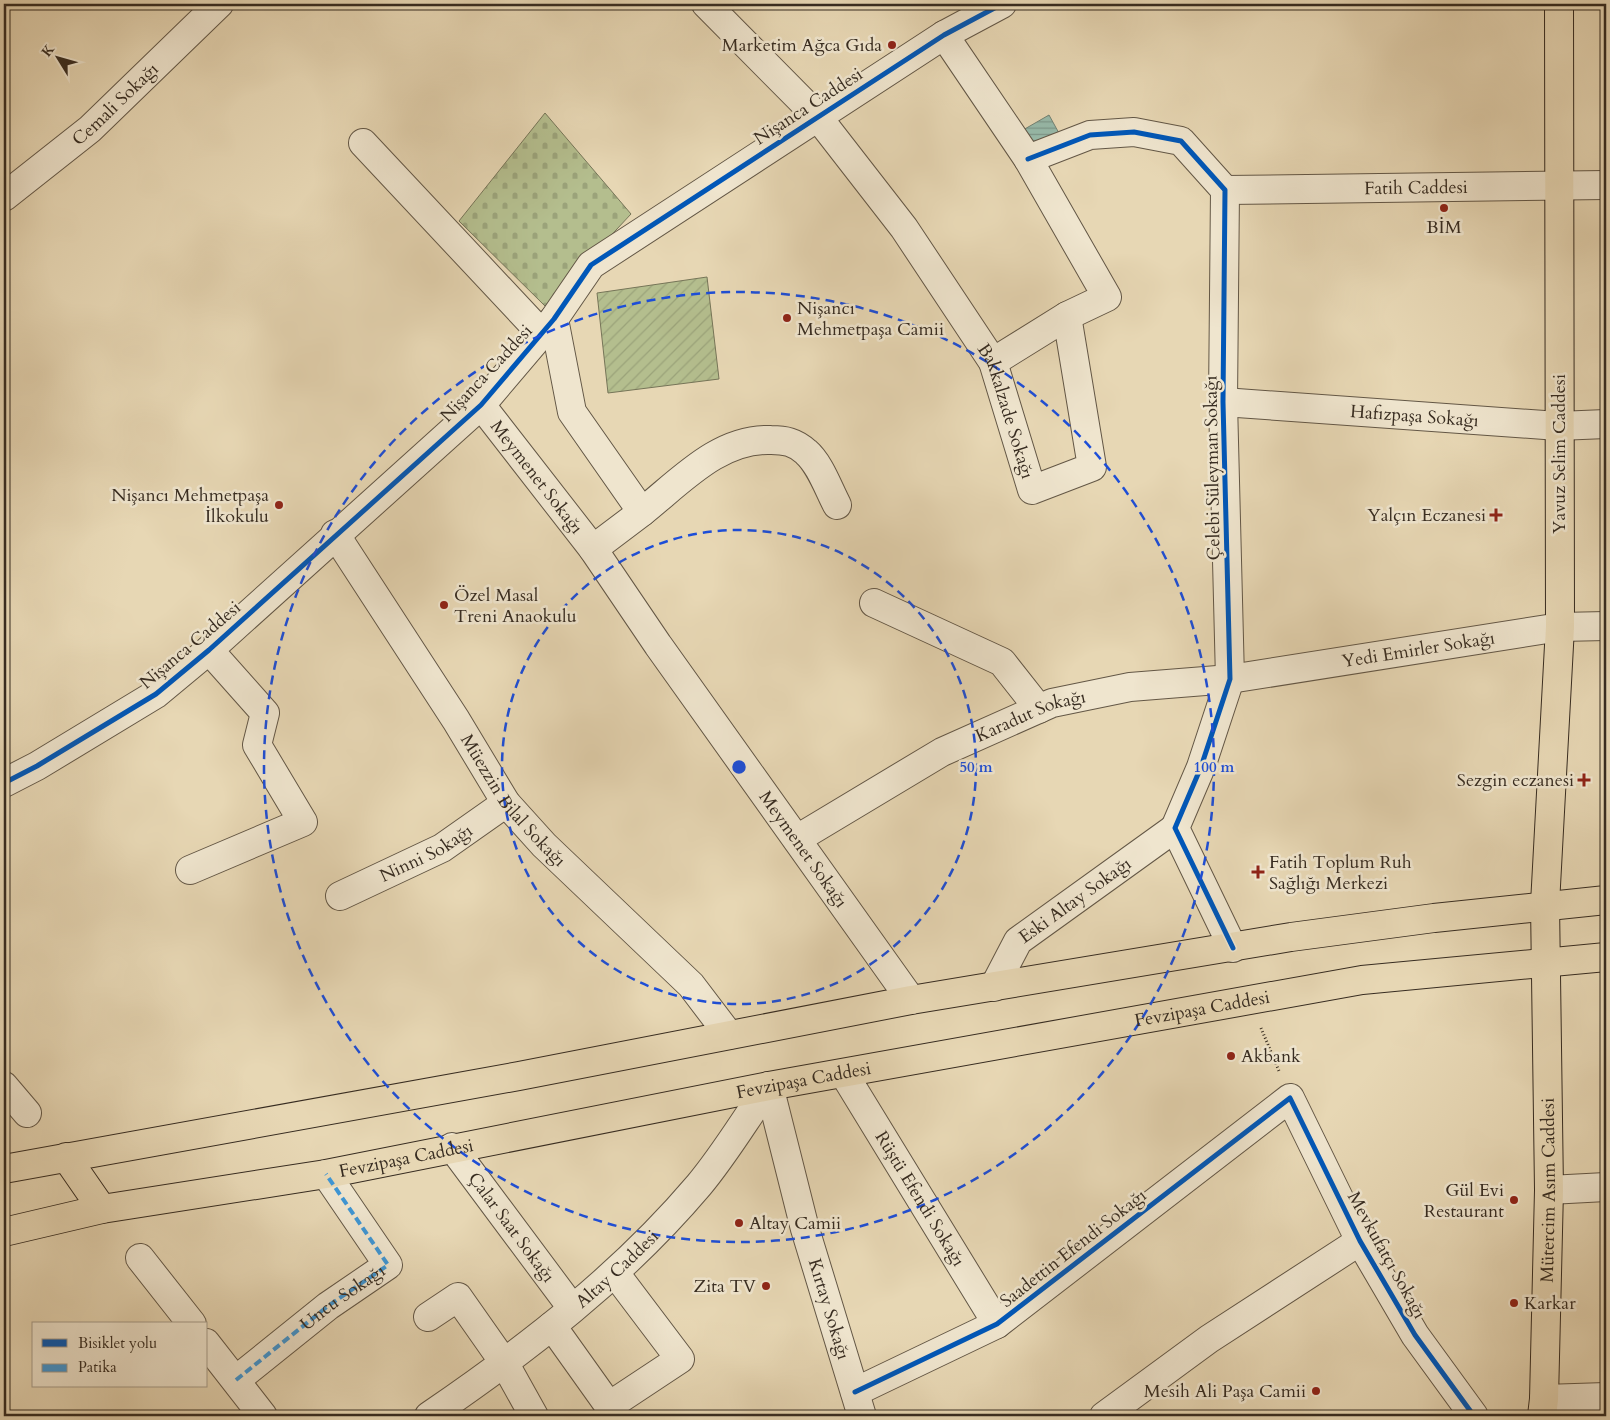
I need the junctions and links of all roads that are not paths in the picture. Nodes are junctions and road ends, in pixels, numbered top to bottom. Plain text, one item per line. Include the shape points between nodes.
1 (219, 4) edge
2 (706, 4) edge
3 (1002, 4) edge
4 (1559, 4) edge
5 (944, 35) junction
6 (816, 116) junction
7 (363, 143) dead end
8 (1028, 159) junction
9 (1559, 184) junction
10 (1606, 184) edge
11 (1225, 190) junction
12 (4, 197) edge
13 (1068, 316) junction
14 (548, 327) junction
15 (992, 362) junction
16 (1223, 402) junction
17 (481, 405) junction
18 (1606, 424) edge
19 (1558, 426) junction
20 (837, 505) dead end
21 (642, 512) junction
22 (336, 534) junction
23 (593, 550) junction
24 (874, 603) dead end
25 (1606, 626) edge
26 (1560, 627) junction
27 (209, 650) junction
28 (1230, 679) junction
29 (1039, 709) junction
30 (4, 783) edge
31 (506, 803) junction
32 (1176, 828) junction
33 (798, 839) junction
34 (190, 870) dead end
35 (340, 896) dead end
36 (1606, 900) edge
37 (1546, 904) junction
38 (1233, 948) junction
39 (1606, 957) edge
40 (1546, 962) junction
41 (994, 987) junction
42 (911, 1000) junction
43 (729, 1035) junction
44 (844, 1074) junction
45 (4, 1086) edge
46 (769, 1086) junction
47 (1290, 1098) joint
48 (27, 1113) dead end
49 (452, 1147) junction
50 (66, 1157) junction
51 (4, 1169) edge
52 (326, 1174) junction
53 (1606, 1188) edge
54 (1549, 1190) junction
55 (102, 1209) junction
56 (4, 1232) edge
57 (1360, 1241) junction
58 (140, 1258) dead end
59 (616, 1273) junction
60 (572, 1308) junction
61 (428, 1317) dead end
62 (190, 1322) edge
63 (997, 1324) junction
64 (552, 1326) junction
65 (208, 1345) edge
66 (505, 1364) junction
67 (236, 1380) junction
68 (1606, 1397) edge
69 (858, 1404) edge
70 (1543, 1408) edge
71 (263, 1416) edge
72 (429, 1416) edge
73 (534, 1416) edge
74 (1104, 1416) edge
75 (1474, 1416) edge

1 - 12 street, Cemali Sokağı via 90,129
2 - 6 street, Bakkalzade Sokağı
3 - 5 street, Nişanca Caddesi
4 - 9 main road, Yavuz Selim Caddesi
5 - 6 street, Nişanca Caddesi
5 - 8 street
6 - 14 street, Nişanca Caddesi via 591,265
6 - 15 street, Bakkalzade Sokağı via 904,228
7 - 14 street
8 - 11 street via 1090,135 1134,132 1181,141
8 - 13 street via 1108,297
9 - 10 street, Fatih Caddesi
9 - 11 street, Fatih Caddesi
9 - 19 main road, Yavuz Selim Caddesi
11 - 16 street, Çelebi Süleyman Sokağı
13 - 15 street
13 - 15 street, Bakkalzade Sokağı via 1092,467 1032,490
14 - 17 street, Nişanca Caddesi
14 - 21 street via 572,412
16 - 19 street, Hafızpaşa Sokağı
16 - 28 street, Çelebi Süleyman Sokağı
17 - 22 street, Nişanca Caddesi
17 - 23 street, Meymenet Sokağı
18 - 19 street, Hafızpaşa Sokağı
19 - 26 main road, Yavuz Selim Caddesi
20 - 21 street, Meymenet Sokağı via 807,452 789,440 758,439 746,440 719,451
21 - 23 street, Meymenet Sokağı
22 - 27 street, Nişanca Caddesi
22 - 31 street, Müezzin Bilal Sokağı
23 - 33 street, Meymenet Sokağı
24 - 29 street via 1002,662
25 - 26 street, Yedi Emirler Sokağı
26 - 28 street, Yedi Emirler Sokağı
26 - 37 main road, Yavuz Selim Caddesi
27 - 30 street, Nişanca Caddesi via 156,694
27 - 34 street via 265,713 257,745 303,822
28 - 29 street, Karadut Sokağı via 1130,687 1052,703
28 - 32 street, Çelebi Süleyman Sokağı via 1201,767
29 - 33 street, Karadut Sokağı via 942,752
31 - 35 street, Ninni Sokağı via 442,848
31 - 43 street, Müezzin Bilal Sokağı via 544,845 691,985
32 - 38 street
32 - 41 street, Eski Altay Sokağı via 1018,941
33 - 42 street, Meymenet Sokağı
36 - 37 main road
37 - 38 main road via 1300,936
37 - 40 main road, Mütercim Asım Caddesi
38 - 41 main road
39 - 40 main road, Fevzipaşa Caddesi
40 - 44 main road, Fevzipaşa Caddesi via 1362,980
40 - 54 main road, Mütercim Asım Caddesi
41 - 42 main road
42 - 43 main road
43 - 50 main road
44 - 46 main road, Fevzipaşa Caddesi
44 - 63 street, Rüştü Efendi Sokağı
45 - 48 street
46 - 49 main road, Fevzipaşa Caddesi
46 - 59 street, Altay Caddesi via 699,1184
46 - 69 street, Kırtay Sokağı via 805,1229
47 - 57 street, Mevkufatçı Sokağı
47 - 63 street, Saadettin Efendi Sokağı
49 - 52 main road, Fevzipaşa Caddesi
49 - 60 street, Çalar Saat Sokağı
50 - 51 main road
50 - 55 main road
52 - 55 main road, Fevzipaşa Caddesi
52 - 67 street, Uncu Sokağı via 388,1266 328,1306
53 - 54 street
54 - 70 main road, Mütercim Asım Caddesi
55 - 56 main road, Fevzipaşa Caddesi
57 - 74 street via 1209,1339
57 - 75 street, Mevkufatçı Sokağı via 1415,1335
58 - 62 street
59 - 60 street, Altay Caddesi
59 - 64 street via 680,1359 609,1406
60 - 64 street, Altay Caddesi
61 - 66 street via 458,1297
63 - 69 street, Saadettin Efendi Sokağı
64 - 66 street, Altay Caddesi
65 - 67 street
66 - 72 street, Altay Caddesi
66 - 73 street
67 - 71 street
68 - 70 street

